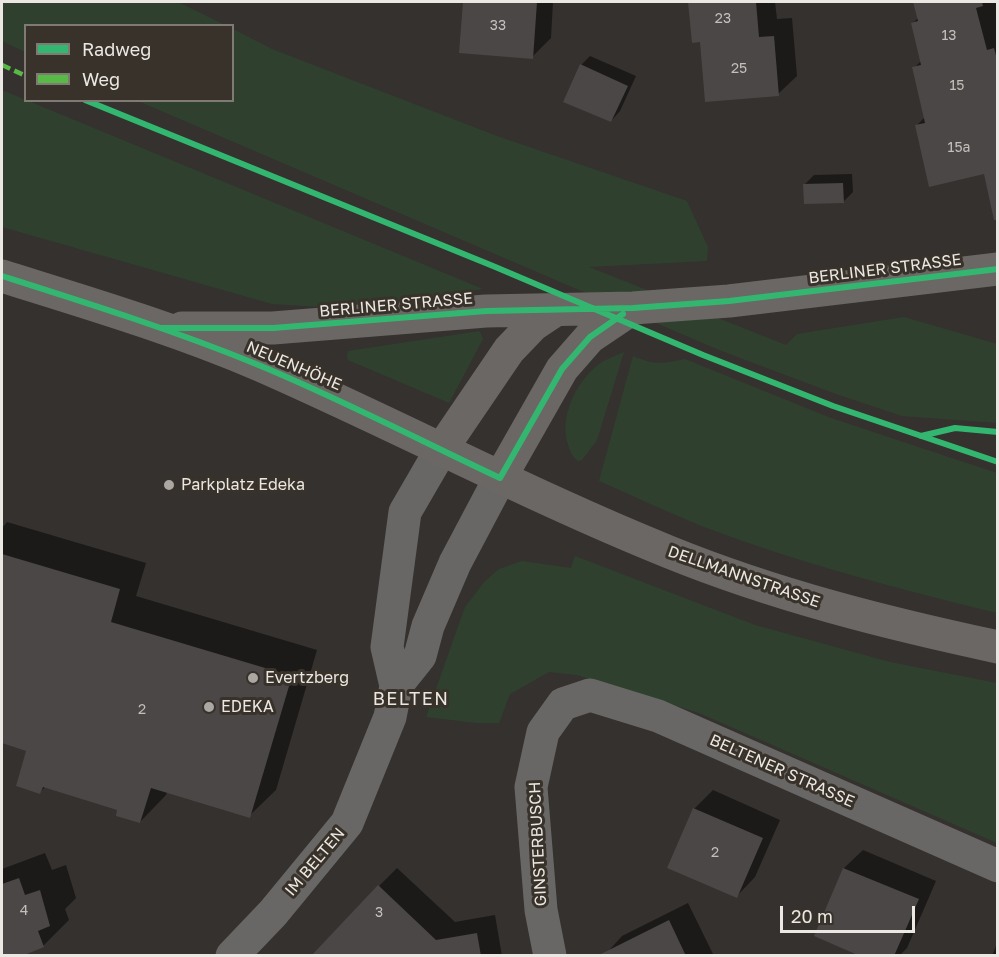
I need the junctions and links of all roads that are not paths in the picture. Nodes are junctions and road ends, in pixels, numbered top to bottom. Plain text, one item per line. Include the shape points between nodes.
1 (998, 268) edge
2 (2, 276) edge
3 (633, 308) junction
4 (557, 309) junction
5 (162, 328) junction
6 (441, 450) junction
7 (500, 478) junction
8 (998, 647) edge
9 (396, 686) junction
10 (563, 704) joint
11 (998, 866) edge
12 (232, 956) edge
13 (550, 956) edge

1 - 3 main road, BERLINER STRASSE via 729,301
2 - 5 main road, NEUENHÖHE
3 - 4 main road, BERLINER STRASSE
3 - 7 main road, BERLINER STRASSE via 590,337 562,369
4 - 5 main road, BERLINER STRASSE via 273,328
4 - 6 main road via 532,325 509,350
5 - 6 main road, NEUENHÖHE via 328,395
6 - 7 main road, NEUENHÖHE
6 - 9 street, IM BELTEN via 405,512 387,647
7 - 8 main road, DELLMANNSTRASSE via 671,553 755,583 908,628
7 - 9 street, IM BELTEN via 463,545 428,626 420,656
9 - 12 street, IM BELTEN via 390,717 347,824
10 - 11 street, BELTENER STRASSE via 590,695 658,716
10 - 13 street, GINSTERBUSCH via 543,732 531,787 540,910

